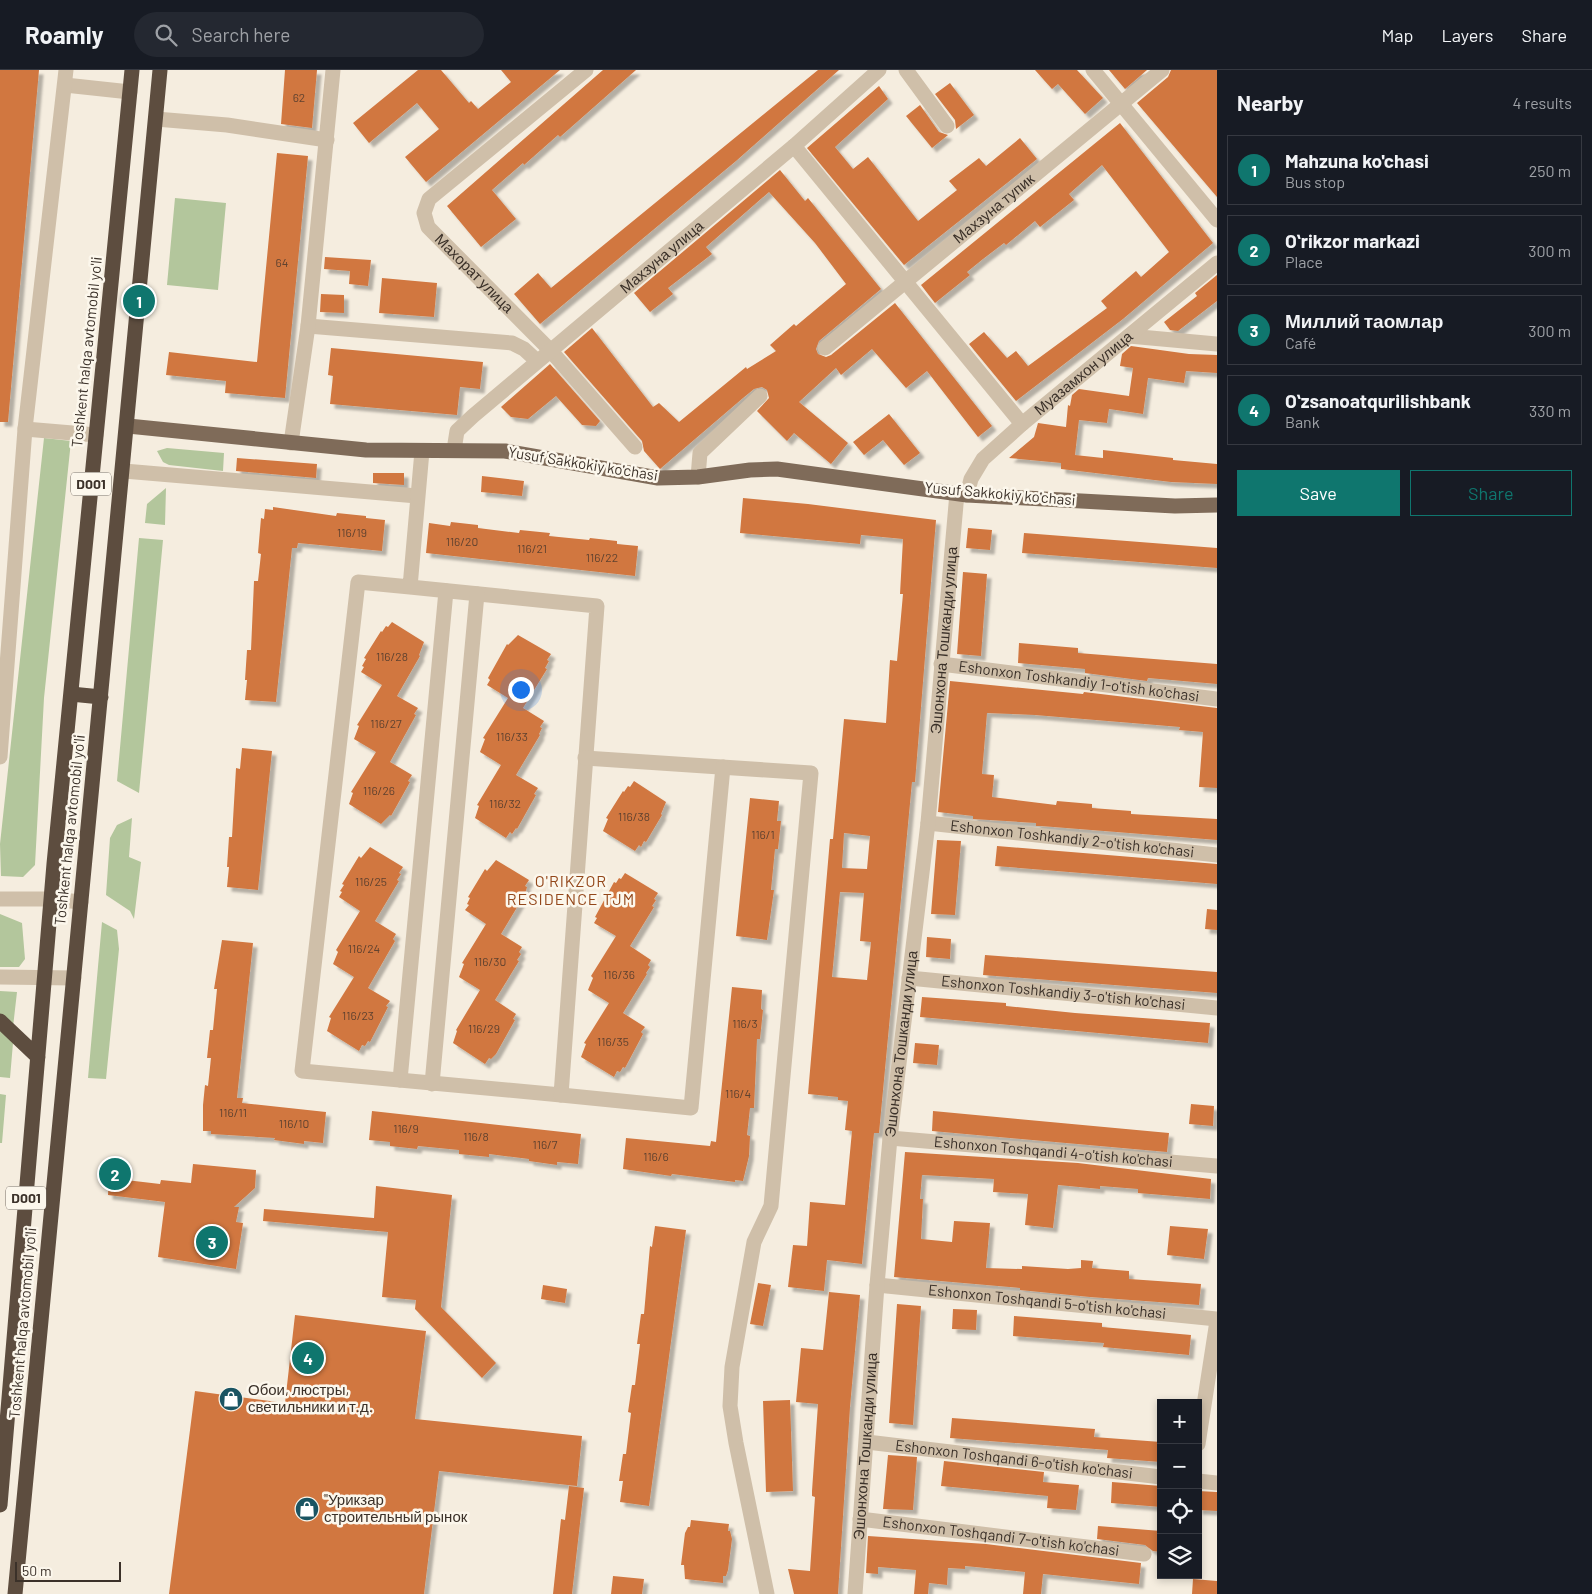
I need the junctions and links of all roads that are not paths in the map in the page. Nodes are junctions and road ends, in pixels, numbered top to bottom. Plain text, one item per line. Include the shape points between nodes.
1 (132, 70) edge
2 (160, 70) edge
3 (333, 70) edge
4 (586, 70) edge
5 (879, 70) edge
6 (906, 70) edge
7 (1093, 70) edge
8 (1162, 70) edge
9 (66, 78) edge
10 (130, 92) junction
11 (1122, 103) junction
12 (156, 119) junction
13 (947, 126) dead end
14 (328, 140) junction
15 (794, 146) junction
16 (1217, 220) edge
17 (1217, 263) edge
18 (905, 281) junction
19 (308, 326) junction
20 (1129, 336) junction
21 (1217, 344) edge
22 (825, 348) dead end
23 (550, 350) junction
24 (538, 361) junction
25 (760, 396) dead end
26 (1022, 424) junction
27 (128, 426) junction
28 (25, 429) junction
29 (96, 435) junction
30 (291, 443) junction
31 (635, 447) dead end
32 (454, 450) junction
33 (422, 451) junction
34 (124, 471) junction
35 (698, 477) junction
36 (962, 494) junction
37 (417, 496) junction
38 (1217, 505) edge
39 (410, 587) junction
40 (446, 591) junction
41 (477, 594) junction
42 (941, 664) junction
43 (71, 694) junction
44 (101, 697) junction
45 (1217, 699) edge
46 (0, 757) edge
47 (585, 758) junction
48 (723, 767) junction
49 (928, 823) junction
50 (1217, 855) edge
51 (0, 899) edge
52 (51, 899) junction
53 (81, 902) junction
54 (0, 977) edge
55 (44, 978) junction
56 (74, 978) junction
57 (909, 978) junction
58 (1217, 1008) edge
59 (0, 1021) edge
60 (38, 1057) junction
61 (400, 1080) junction
62 (432, 1084) junction
63 (561, 1095) junction
64 (890, 1138) junction
65 (1217, 1166) edge
66 (877, 1285) junction
67 (1217, 1320) edge
68 (1202, 1418) edge
69 (867, 1442) junction
70 (1157, 1477) edge
71 (1202, 1481) edge
72 (1217, 1483) edge
73 (0, 1501) edge
74 (860, 1519) junction
75 (1144, 1554) dead end
76 (15, 1594) edge
77 (767, 1594) edge
78 (855, 1594) edge

1 - 10 highway, Toshkent halqa avtomobil yo'li / D001
2 - 12 highway, Toshkent halqa avtomobil yo'li / D001
3 - 14 street
4 - 23 street, Махорат улица via 429,199 424,213 428,227
5 - 15 street, Махзуна улица
6 - 13 street
7 - 11 street
8 - 11 street, Махзуна тупик
9 - 10 street
9 - 28 street
10 - 29 highway, Toshkent halqa avtomobil yo'li / D001
11 - 16 street
11 - 18 street, Махзуна тупик
12 - 14 street via 228,125
12 - 27 highway, Toshkent halqa avtomobil yo'li / D001
14 - 19 street
15 - 18 street
15 - 23 street, Махзуна улица
17 - 20 street, Муазамхон улица
18 - 22 street, Махзуна тупик
18 - 26 street
19 - 24 street via 512,343
19 - 30 street
20 - 21 street
20 - 26 street, Муазамхон улица
23 - 24 street, Махзуна улица
23 - 31 street, Махорат улица
24 - 32 street, Махзуна улица via 457,431
25 - 35 street via 700,453
26 - 36 street, Муазамхон улица via 983,459
27 - 30 main road, Yusuf Sakkokiy ko'chasi
27 - 34 highway, Toshkent halqa avtomobil yo'li / D001
28 - 29 street
28 - 46 street
29 - 43 highway, Toshkent halqa avtomobil yo'li / D001
30 - 33 main road, Yusuf Sakkokiy ko'chasi
32 - 33 main road, Yusuf Sakkokiy ko'chasi
32 - 35 main road, Yusuf Sakkokiy ko'chasi via 514,452 644,476
33 - 37 street
34 - 37 street
34 - 44 highway, Toshkent halqa avtomobil yo'li / D001
35 - 36 main road, Yusuf Sakkokiy ko'chasi via 784,469
36 - 38 main road, Yusuf Sakkokiy ko'chasi via 1175,506
36 - 42 street, Эшонхона Тошканди улица
37 - 39 street
39 - 40 street
39 - 61 street via 358,582 302,1071
40 - 41 street
40 - 61 street
41 - 47 street via 597,606
41 - 62 street
42 - 45 street, Eshonxon Toshkandiy 1-o'tish ko'chasi
42 - 49 street, Эшонхона Тошканди улица
43 - 44 highway
43 - 52 highway, Toshkent halqa avtomobil yo'li / D001
44 - 53 highway, Toshkent halqa avtomobil yo'li / D001
47 - 48 street
47 - 63 street
48 - 63 street via 692,1108
48 - 77 street via 811,773 770,1206 754,1242 732,1367 730,1406
49 - 50 street, Eshonxon Toshkandiy 2-o'tish ko'chasi
49 - 57 street, Эшонхона Тошканди улица
51 - 52 street
52 - 53 street
52 - 55 highway, Toshkent halqa avtomobil yo'li / D001
53 - 56 highway, Toshkent halqa avtomobil yo'li / D001
54 - 55 street
55 - 56 street
55 - 60 highway, Toshkent halqa avtomobil yo'li / D001
56 - 76 highway, Toshkent halqa avtomobil yo'li / D001
57 - 58 street, Eshonxon Toshkandiy 3-o'tish ko'chasi
57 - 64 street, Эшонхона Тошканди улица
59 - 60 highway
60 - 73 highway, Toshkent halqa avtomobil yo'li / D001
61 - 62 street
62 - 63 street
64 - 65 street, Eshonxon Toshqandi 4-o'tish ko'chasi
64 - 66 street, Эшонхона Тошканди улица
66 - 67 street, Eshonxon Toshqandi 5-o'tish ko'chasi
66 - 69 street, Эшонхона Тошканди улица
67 - 68 street
69 - 70 street, Eshonxon Toshqandi 6-o'tish ko'chasi
69 - 74 street, Эшонхона Тошканди улица
71 - 72 street
74 - 75 street, Eshonxon Toshqandi 7-o'tish ko'chasi
74 - 78 street, Эшонхона Тошканди улица

